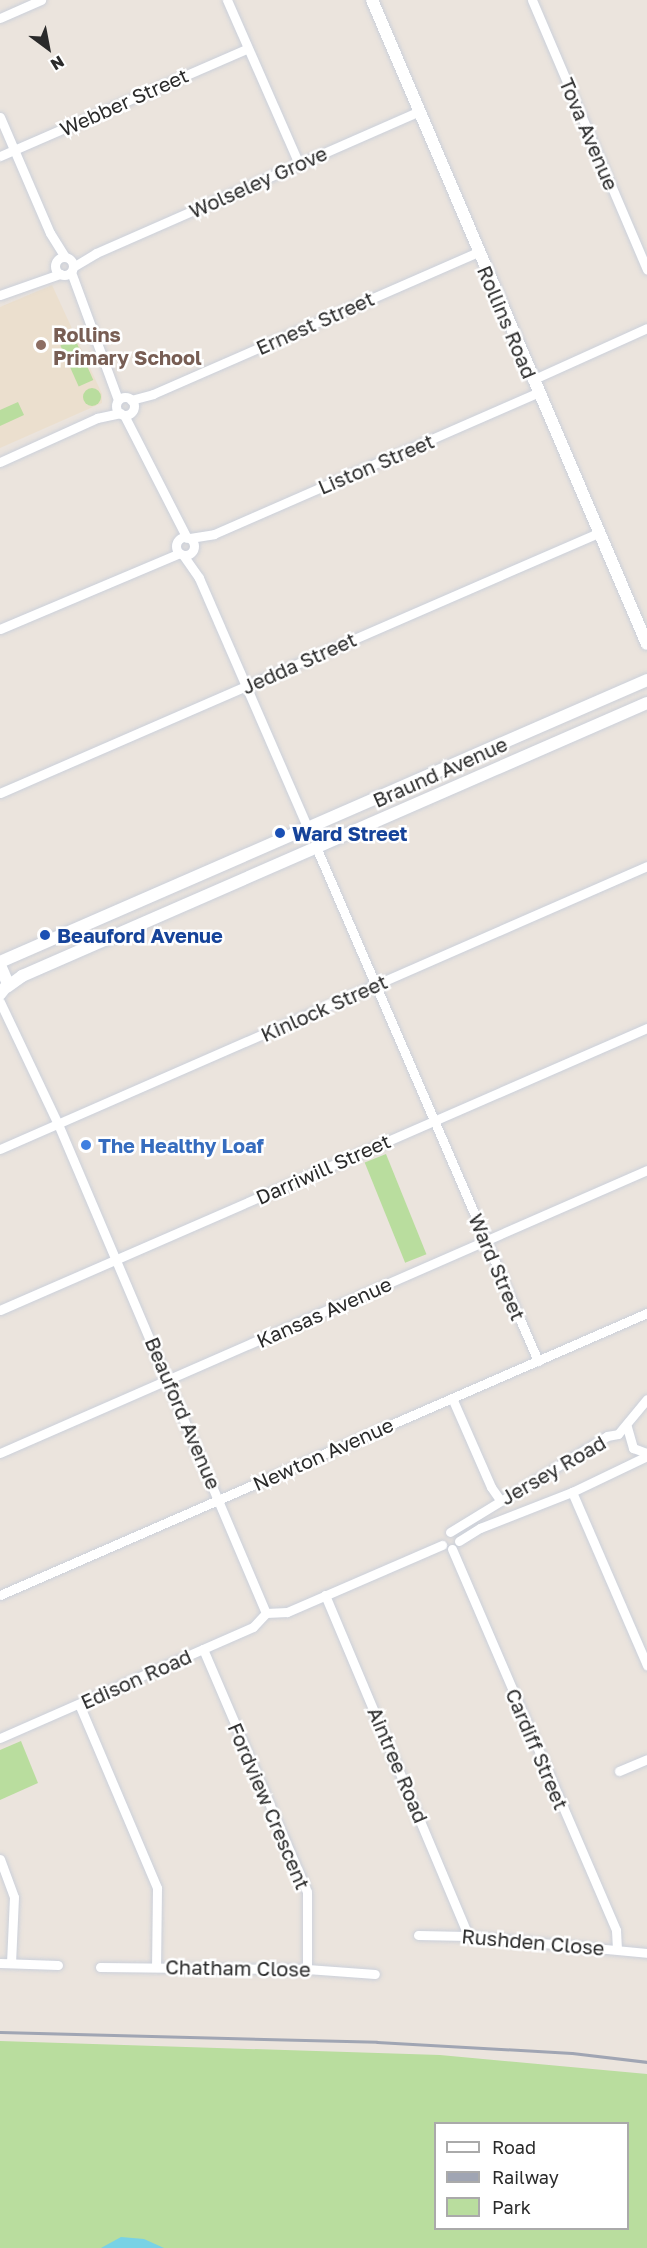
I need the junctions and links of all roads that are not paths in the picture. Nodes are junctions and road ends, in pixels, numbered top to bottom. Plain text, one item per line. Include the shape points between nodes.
1 (41, 0) edge
2 (227, 0) edge
3 (372, 0) edge
4 (532, 0) edge
5 (0, 18) edge
6 (248, 48) junction
7 (419, 111) junction
8 (0, 117) edge
9 (14, 150) junction
10 (0, 156) edge
11 (299, 164) junction
12 (478, 252) junction
13 (64, 266) junction
14 (647, 269) edge
15 (0, 295) edge
16 (647, 328) edge
17 (532, 381) junction
18 (537, 393) junction
19 (125, 406) junction
20 (0, 462) edge
21 (598, 533) junction
22 (185, 546) junction
23 (0, 628) edge
24 (647, 644) edge
25 (647, 680) edge
26 (246, 687) junction
27 (647, 703) edge
28 (0, 793) edge
29 (308, 830) junction
30 (316, 847) junction
31 (647, 866) edge
32 (0, 963) edge
33 (375, 986) junction
34 (4, 990) edge
35 (0, 1002) edge
36 (11, 1018) junction
37 (647, 1028) edge
38 (434, 1121) junction
39 (58, 1124) junction
40 (0, 1149) edge
41 (647, 1170) edge
42 (486, 1240) junction
43 (116, 1259) junction
44 (0, 1310) edge
45 (647, 1313) edge
46 (538, 1361) junction
47 (168, 1380) junction
48 (452, 1398) junction
49 (647, 1399) edge
50 (624, 1433) junction
51 (633, 1449) junction
52 (0, 1453) edge
53 (647, 1454) edge
54 (621, 1467) junction
55 (573, 1492) junction
56 (220, 1499) junction
57 (500, 1500) junction
58 (450, 1532) junction
59 (442, 1545) junction
60 (455, 1545) junction
61 (0, 1595) edge
62 (325, 1595) junction
63 (266, 1612) junction
64 (203, 1649) junction
65 (647, 1665) edge
66 (80, 1704) junction
67 (0, 1738) edge
68 (647, 1759) edge
69 (619, 1771) dead end
70 (0, 1859) edge
71 (418, 1935) dead end
72 (468, 1936) junction
73 (617, 1949) junction
74 (647, 1953) edge
75 (0, 1963) edge
76 (11, 1964) junction
77 (58, 1965) dead end
78 (156, 1966) junction
79 (100, 1967) dead end
80 (307, 1969) junction
81 (375, 1974) dead end

1 - 5 street
2 - 6 street
3 - 7 street, Rollins Road
4 - 14 street, Tova Avenue
6 - 9 street, Webber Street
6 - 11 street
7 - 11 street, Wolseley Grove
7 - 12 street, Rollins Road
8 - 9 street, Ward Street
9 - 10 street, Webber Street
9 - 13 street, Ward Street
11 - 13 street, Wolseley Grove
12 - 17 street, Rollins Road
12 - 19 street, Ernest Street
13 - 15 street, Wolseley Grove
13 - 19 street, Ward Street
16 - 17 street
17 - 18 street, Rollins Road
18 - 21 street, Rollins Road
18 - 22 street, Liston Street
19 - 20 street, Ernest Street
19 - 22 street, Ward Street
21 - 24 street, Rollins Road
21 - 26 street, Jedda Street
22 - 23 street, Liston Street
22 - 26 street, Ward Street
25 - 29 street, Braund Avenue
26 - 28 street, Jedda Street
26 - 29 street, Ward Street
27 - 30 street, Braund Avenue
29 - 30 street, Ward Street
29 - 32 street, Braund Avenue
30 - 33 street, Ward Street
30 - 34 street, Braund Avenue via 22,976
31 - 33 street, Kinlock Street
32 - 34 street
33 - 38 street, Ward Street
33 - 39 street, Kinlock Street
34 - 36 street, Beauford Avenue
35 - 36 street, Beauford Avenue
36 - 39 street, Beauford Avenue
37 - 38 street, Darriwill Street
38 - 42 street, Ward Street
38 - 43 street, Darriwill Street
39 - 40 street, Kinlock Street
39 - 43 street, Beauford Avenue
41 - 42 street, Kansas Avenue
42 - 46 street, Ward Street
42 - 47 street, Kansas Avenue
43 - 44 street, Darriwill Street
43 - 47 street, Beauford Avenue
45 - 46 street, Newton Avenue
46 - 48 street, Newton Avenue
47 - 52 street, Kansas Avenue
47 - 56 street, Beauford Avenue
48 - 56 street, Newton Avenue
48 - 57 street
49 - 50 street, Jersey Road
50 - 51 street
50 - 57 street, Jersey Road via 607,1436
51 - 53 street
51 - 54 street
53 - 54 street
54 - 55 street
55 - 60 street via 536,1503
55 - 65 street
56 - 61 street, Newton Avenue
56 - 63 street, Beauford Avenue
57 - 58 street, Jersey Road
58 - 59 street via 442,1536
58 - 60 street
59 - 60 street
59 - 62 street, Edison Road
60 - 73 street, Cardiff Street via 616,1930
62 - 63 street, Edison Road via 287,1612
62 - 72 street, Aintree Road
63 - 64 street, Edison Road via 253,1627
64 - 66 street, Edison Road
64 - 80 street, Fordview Crescent via 307,1892
66 - 67 street, Edison Road
66 - 78 street via 157,1888
68 - 69 street
70 - 76 street via 14,1897
71 - 72 street, Rushden Close
72 - 73 street, Rushden Close
73 - 74 street, Rushden Close
75 - 76 street
76 - 77 street
78 - 79 street, Chatham Close
78 - 80 street, Chatham Close
80 - 81 street, Chatham Close

